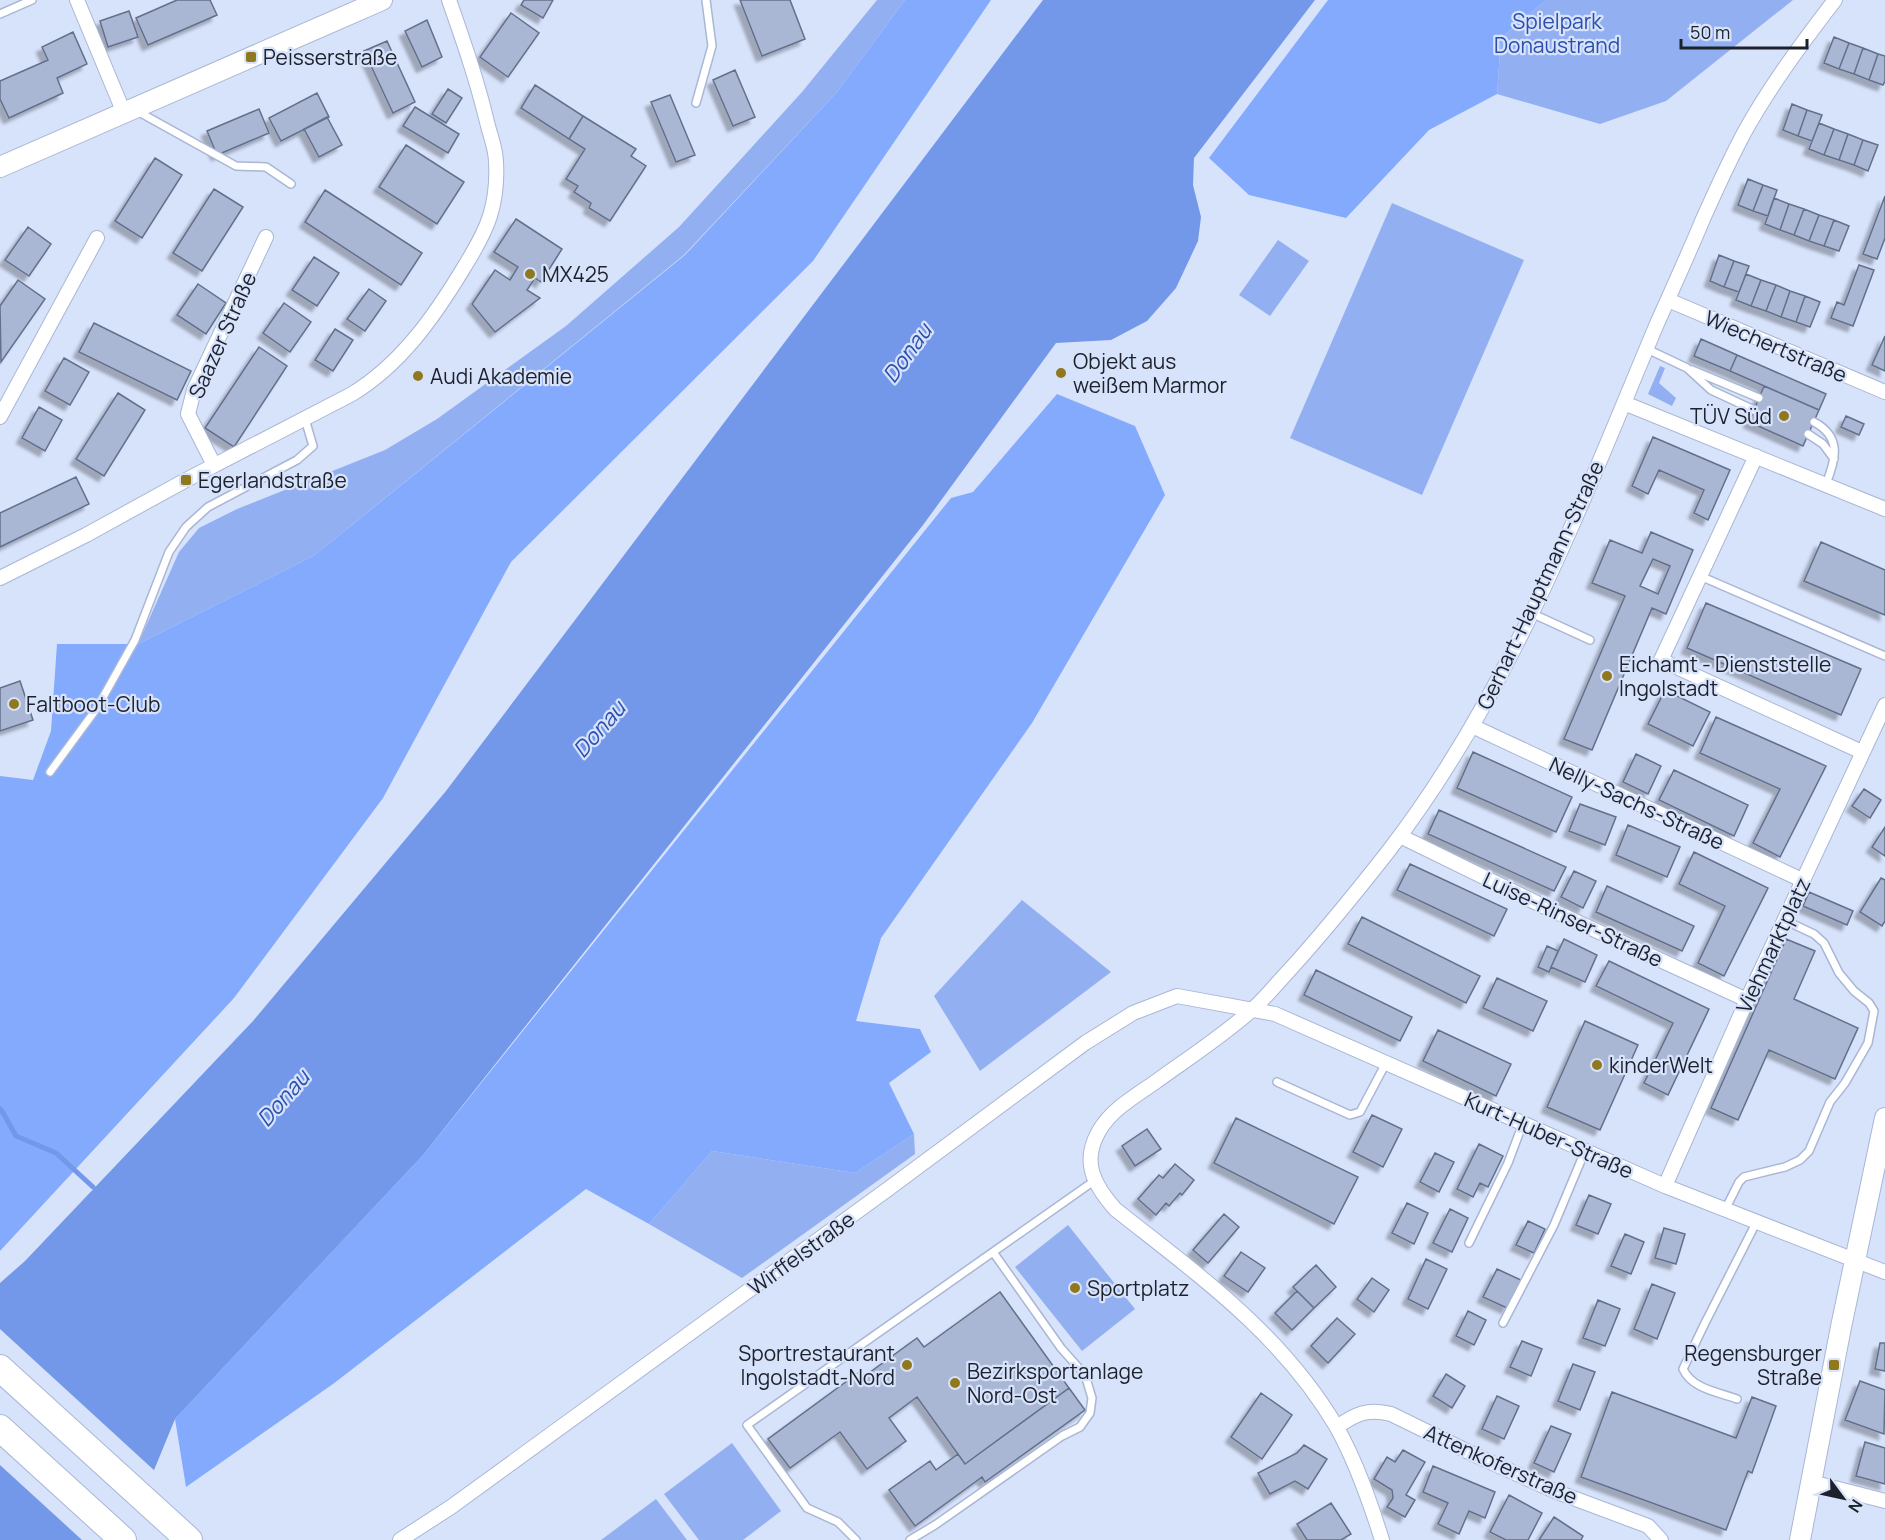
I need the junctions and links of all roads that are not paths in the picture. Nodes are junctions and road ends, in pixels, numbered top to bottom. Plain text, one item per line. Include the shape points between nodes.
1 (32, 0) edge
2 (77, 0) edge
3 (382, 0) edge
4 (449, 0) edge
5 (706, 0) edge
6 (1834, 0) edge
7 (0, 14) edge
8 (696, 103) dead end
9 (129, 111) junction
10 (0, 167) edge
11 (291, 184) dead end
12 (266, 237) dead end
13 (97, 238) dead end
14 (1668, 300) junction
15 (1647, 349) junction
16 (1687, 368) junction
17 (1885, 392) edge
18 (1759, 398) dead end
19 (1624, 403) junction
20 (1754, 410) dead end
21 (0, 417) edge
22 (305, 419) junction
23 (1814, 422) dead end
24 (1808, 434) dead end
25 (1756, 456) junction
26 (1834, 459) junction
27 (214, 465) junction
28 (1826, 484) junction
29 (1885, 509) edge
30 (1700, 576) junction
31 (0, 578) edge
32 (1531, 613) junction
33 (1590, 640) dead end
34 (1885, 656) edge
35 (1885, 705) edge
36 (1472, 726) junction
37 (1862, 752) junction
38 (50, 772) dead end
39 (1400, 836) junction
40 (1802, 880) junction
41 (1784, 920) junction
42 (1747, 1000) junction
43 (1213, 1002) joint
44 (1254, 1009) junction
45 (1386, 1063) junction
46 (1276, 1082) dead end
47 (1885, 1118) edge
48 (1523, 1123) junction
49 (1585, 1151) junction
50 (1095, 1181) junction
51 (1665, 1186) junction
52 (1725, 1210) junction
53 (1756, 1223) junction
54 (1469, 1243) dead end
55 (993, 1252) junction
56 (1855, 1261) junction
57 (1885, 1272) edge
58 (1503, 1323) dead end
59 (0, 1368) edge
60 (1737, 1399) dead end
61 (1337, 1427) junction
62 (0, 1428) edge
63 (1811, 1482) junction
64 (1885, 1501) edge
65 (123, 1540) edge
66 (189, 1540) edge
67 (400, 1540) edge
68 (856, 1540) edge
69 (910, 1540) edge
70 (1382, 1540) edge
71 (1661, 1540) edge
72 (1800, 1540) edge

1 - 7 lane
2 - 9 street
3 - 9 street
4 - 22 street via 477,81 496,160 490,217 448,293 407,348 371,382
5 - 8 lane via 712,46
6 - 14 street, Gerhart-Hauptmann-Straße via 1788,60 1743,134
9 - 10 street
9 - 11 lane via 236,166 266,167
12 - 27 street, Saazer Straße via 194,390 188,414
13 - 21 street
14 - 15 street, Gerhart-Hauptmann-Straße
14 - 17 street, Wiechertstraße
15 - 16 lane
15 - 19 street, Gerhart-Hauptmann-Straße
16 - 18 lane
16 - 20 lane via 1711,390
19 - 25 street
19 - 32 street, Gerhart-Hauptmann-Straße
22 - 27 street
22 - 38 lane via 313,446 297,460 208,507 186,527 169,552 135,640 97,708
23 - 26 lane via 1831,435
24 - 26 lane via 1823,444
25 - 28 street
25 - 30 street
26 - 28 lane
27 - 31 street
28 - 29 street
30 - 34 lane
30 - 37 street via 1661,660
32 - 33 lane
32 - 36 street, Gerhart-Hauptmann-Straße
35 - 37 street, Viehmarktplatz
36 - 39 street, Gerhart-Hauptmann-Straße
36 - 40 street, Nelly-Sachs-Straße
37 - 40 street, Viehmarktplatz
39 - 42 street, Luise-Rinser-Straße
39 - 44 street, Gerhart-Hauptmann-Straße
40 - 41 street, Viehmarktplatz
41 - 42 street, Viehmarktplatz
41 - 52 lane via 1824,943 1839,973 1869,1003 1874,1011 1868,1043 1830,1102 1809,1151 1785,1167 1743,1178
42 - 51 street, Viehmarktplatz
43 - 44 street, Kurt-Huber-Straße
43 - 67 street, Wirffelstraße via 1177,996 1133,1013 1085,1042 451,1508
44 - 45 street, Kurt-Huber-Straße via 1275,1014
44 - 50 street, Gerhart-Hauptmann-Straße via 1113,1113 1092,1146 1090,1164
45 - 46 lane via 1360,1112 1350,1115
45 - 48 street, Kurt-Huber-Straße
47 - 56 street
48 - 49 street, Kurt-Huber-Straße
48 - 54 lane
49 - 51 street, Kurt-Huber-Straße
49 - 58 lane via 1554,1225
50 - 55 lane
50 - 61 street via 1115,1209 1252,1321 1289,1360
51 - 52 street, Kurt-Huber-Straße
52 - 53 street, Kurt-Huber-Straße
53 - 56 street, Kurt-Huber-Straße
53 - 60 lane via 1683,1369 1695,1384
55 - 68 lane via 747,1425 807,1508 838,1522
55 - 69 lane via 1085,1376 1092,1398 1090,1413 1080,1427
56 - 57 street, Kurt-Huber-Straße
56 - 63 street
59 - 66 highway
61 - 70 street
61 - 71 street, Attenkoferstraße via 1365,1413 1391,1414 1557,1492 1648,1526
62 - 65 highway
63 - 64 street
63 - 72 street

